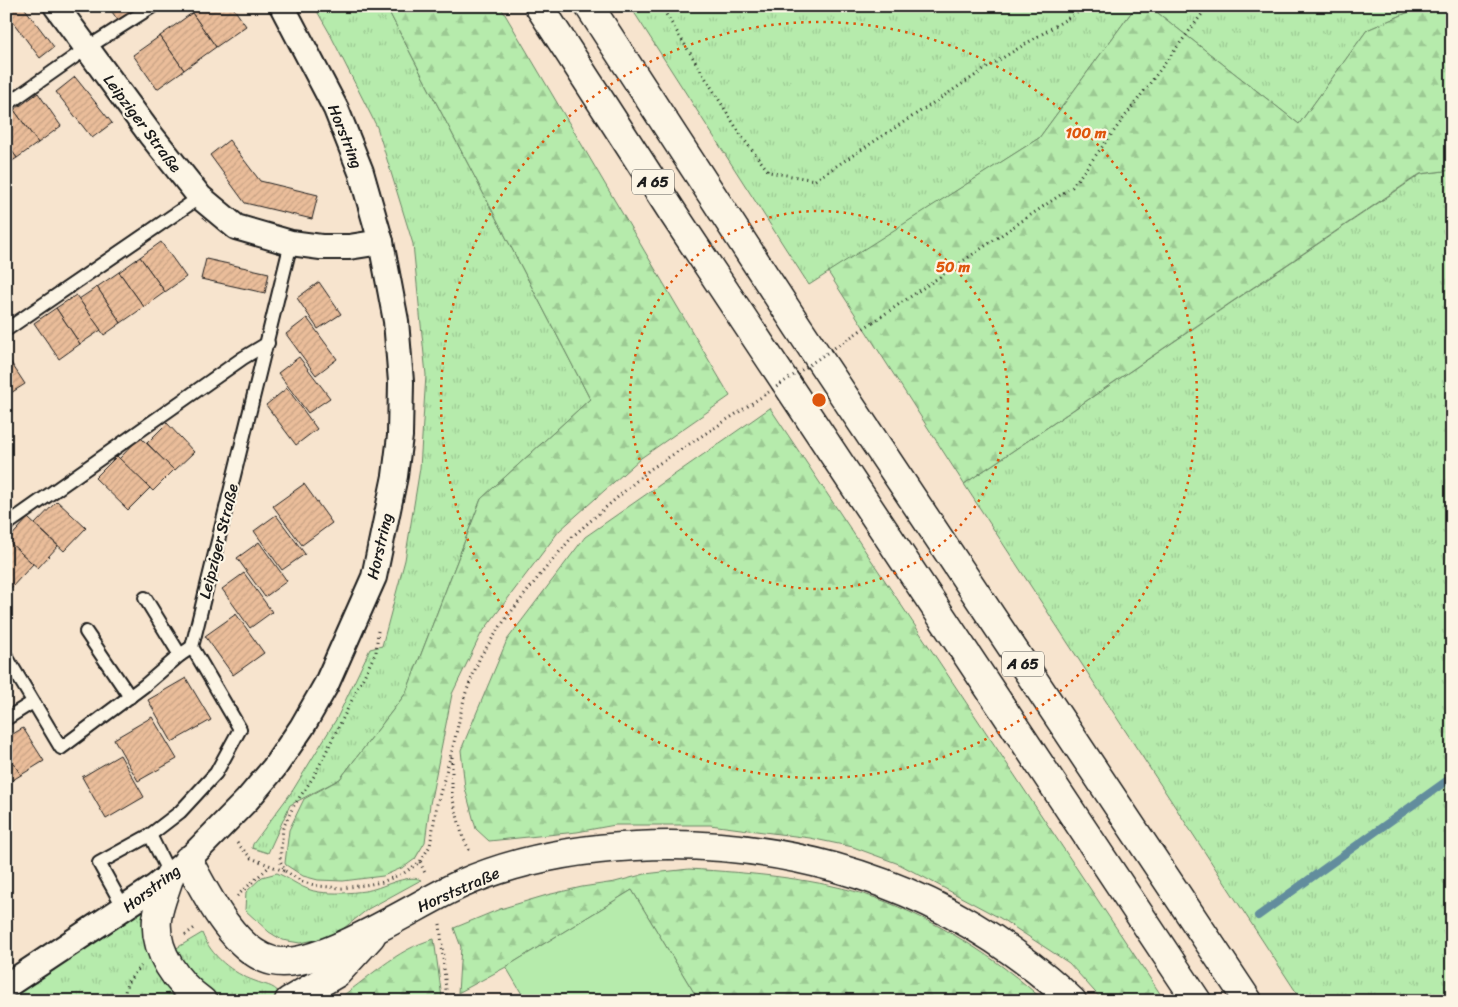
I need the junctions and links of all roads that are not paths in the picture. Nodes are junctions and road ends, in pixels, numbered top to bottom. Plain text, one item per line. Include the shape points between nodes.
1 (56, 6) edge
2 (154, 6) edge
3 (282, 6) edge
4 (539, 6) edge
5 (589, 6) edge
6 (87, 48) junction
7 (6, 105) edge
8 (200, 197) junction
9 (381, 242) junction
10 (291, 243) junction
11 (6, 330) edge
12 (268, 343) junction
13 (6, 525) edge
14 (145, 598) dead end
15 (86, 632) dead end
16 (192, 647) junction
17 (180, 655) junction
18 (6, 656) edge
19 (130, 696) junction
20 (33, 702) junction
21 (6, 718) edge
22 (150, 835) junction
23 (179, 867) junction
24 (124, 908) junction
25 (380, 926) junction
26 (6, 986) edge
27 (202, 1001) edge
28 (289, 1001) edge
29 (1072, 1001) edge
30 (1197, 1001) edge
31 (1248, 1001) edge

1 - 6 street, Leipziger Straße
2 - 6 lane
3 - 9 street, Horstring via 322,79 345,131 361,172
4 - 30 main road, A 65
5 - 31 main road, A 65 via 788,312
6 - 7 lane
6 - 8 street, Leipziger Straße
8 - 10 street, Leipziger Straße via 236,227
8 - 11 lane
9 - 10 street, Leipziger Straße via 349,247
9 - 23 street, Horstring via 396,321 401,382 400,436 374,576 326,685 302,727 247,800
10 - 12 lane, Leipziger Straße
12 - 13 lane
12 - 16 lane, Leipziger Straße
14 - 17 lane
15 - 19 lane
16 - 17 lane
16 - 22 lane via 240,729 216,773 180,812
17 - 19 lane
18 - 20 lane
19 - 20 lane via 61,748
20 - 21 lane
22 - 23 lane
22 - 24 lane via 99,863
23 - 24 street, Horstring
23 - 25 main road, Horststraße via 243,944 274,961 304,960
23 - 27 main road via 157,919 158,939 179,979
24 - 26 street, Horstring
25 - 28 main road, Horststraße via 337,973
25 - 29 main road, Horststraße via 482,876 534,860 602,848 696,845 745,849 845,870 890,885 962,918 1050,980

